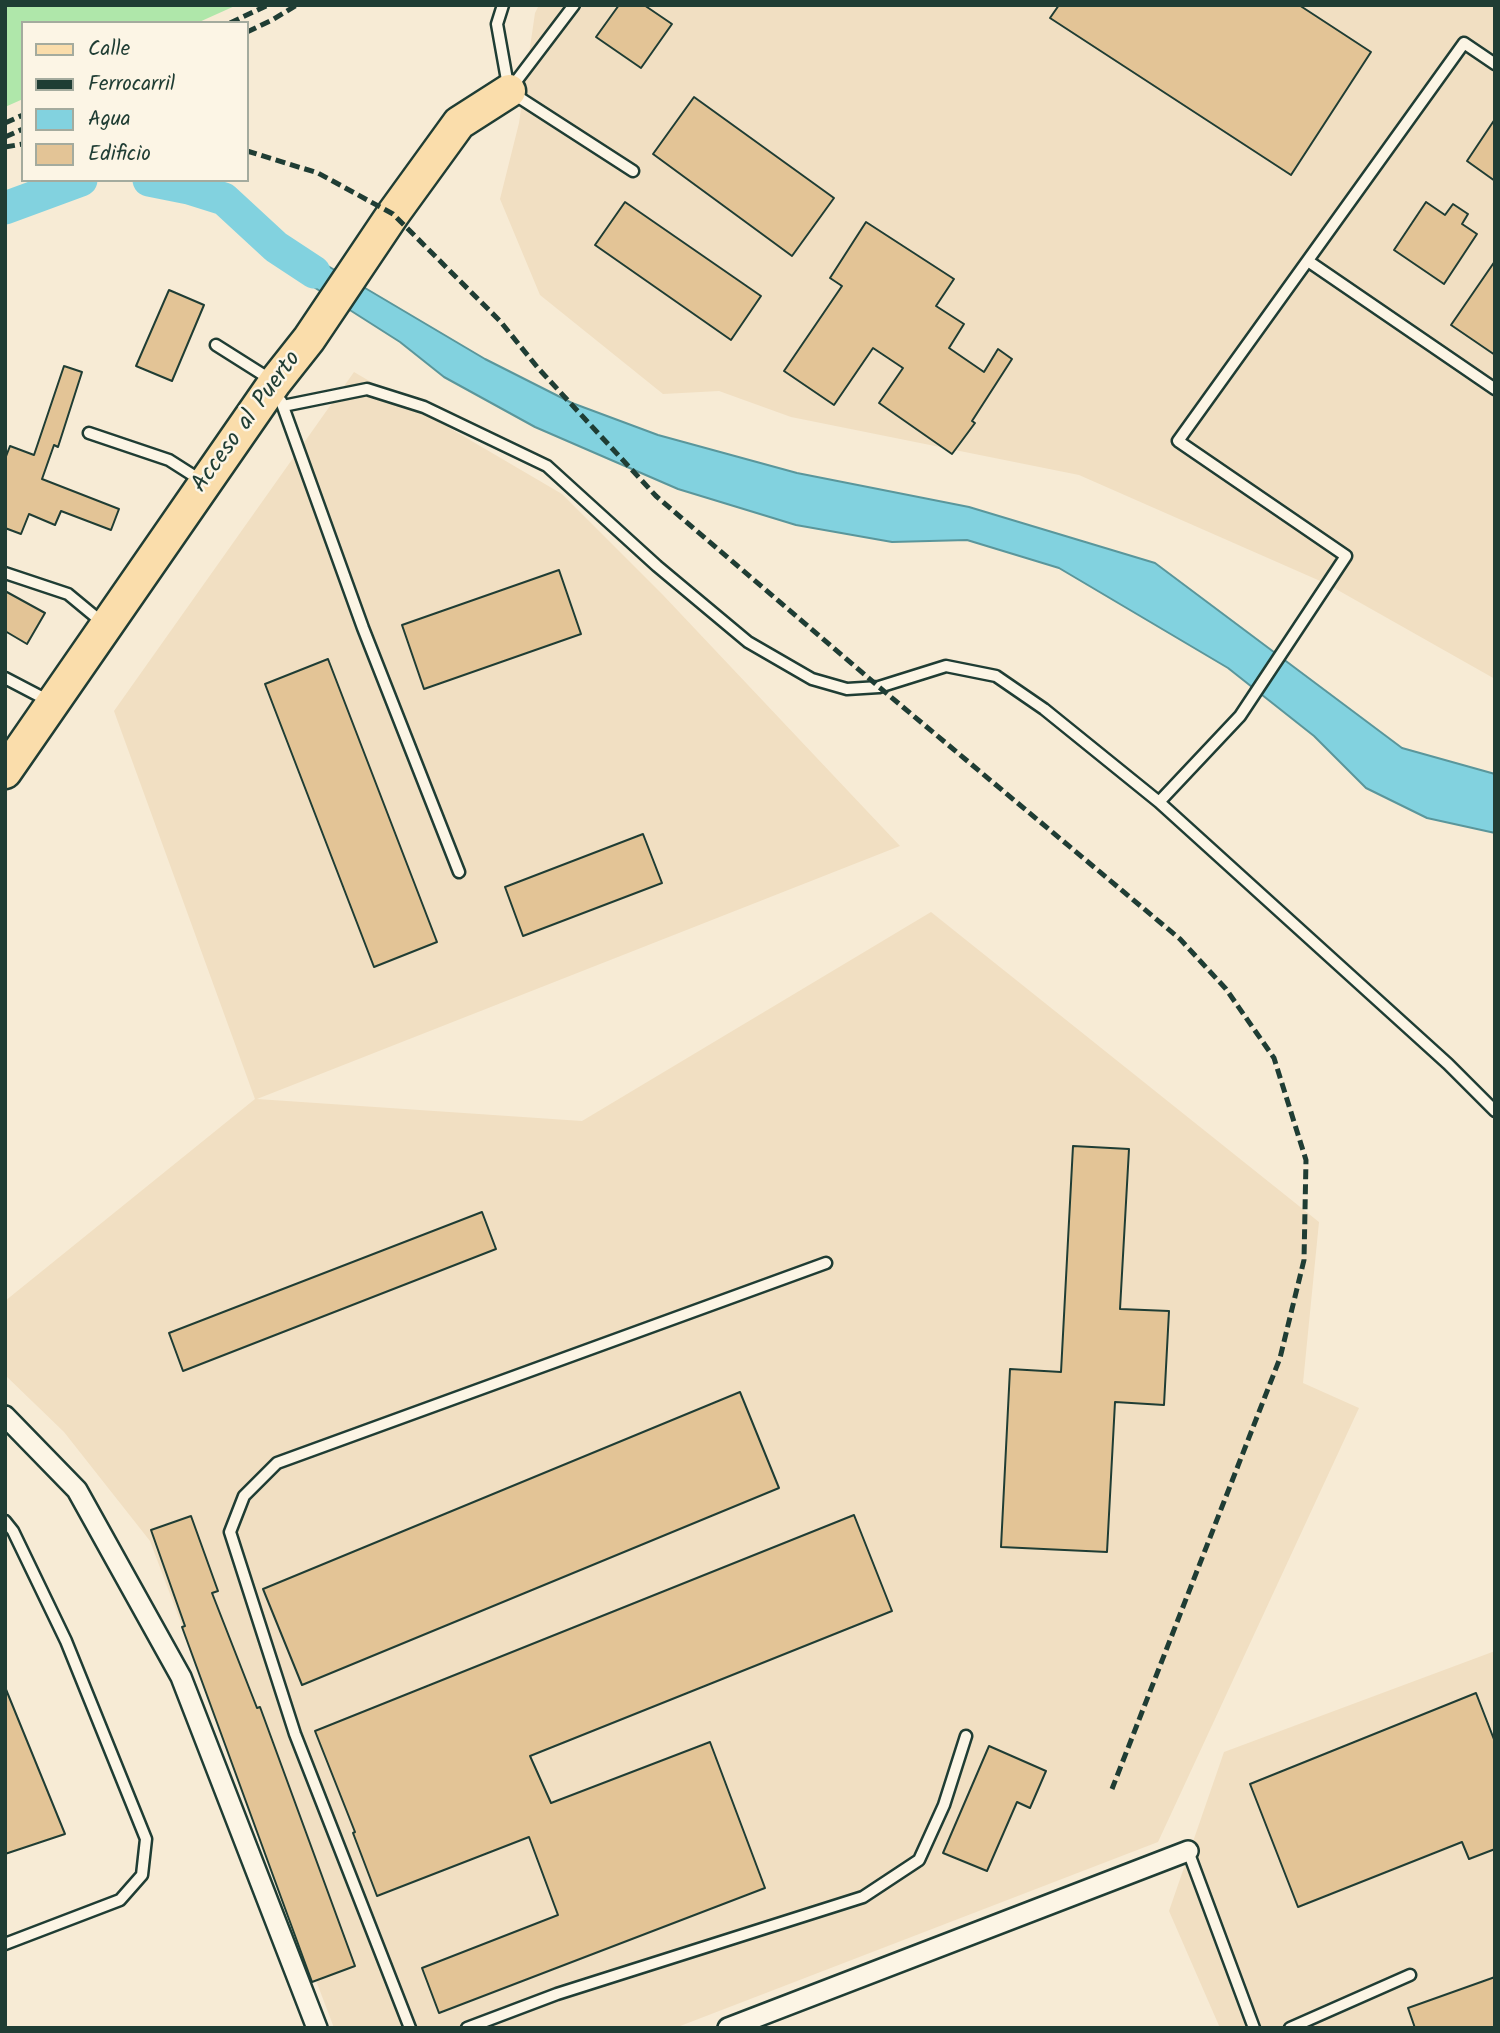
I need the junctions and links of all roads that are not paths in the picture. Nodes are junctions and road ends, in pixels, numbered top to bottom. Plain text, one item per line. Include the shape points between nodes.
1 (503, 5) edge
2 (574, 5) edge
3 (1495, 64) edge
4 (509, 91) junction
5 (633, 172) dead end
6 (1308, 261) junction
7 (216, 345) dead end
8 (1495, 389) edge
9 (279, 394) junction
10 (89, 433) dead end
11 (205, 483) junction
12 (5, 573) edge
13 (106, 626) junction
14 (5, 678) edge
15 (53, 703) junction
16 (5, 772) edge
17 (1159, 802) junction
18 (459, 872) dead end
19 (1495, 1111) edge
20 (825, 1263) dead end
21 (5, 1416) edge
22 (5, 1521) edge
23 (966, 1736) dead end
24 (1188, 1851) joint
25 (5, 1944) edge
26 (1409, 1975) dead end
27 (765, 2021) edge
28 (317, 2028) edge
29 (410, 2028) edge
30 (467, 2028) edge
31 (728, 2028) edge
32 (1254, 2028) edge
33 (1290, 2028) edge

1 - 4 lane via 496,24
2 - 4 lane
3 - 6 lane via 1464,43
4 - 5 lane
4 - 9 main road, Acceso al Puerto via 459,123 309,339
6 - 8 lane
6 - 17 lane via 1178,441 1346,556 1240,716
7 - 9 lane
9 - 11 main road, Acceso al Puerto
9 - 17 lane via 367,389 424,407 547,466 748,642 812,679 847,689 879,687 946,666 996,676
9 - 18 lane via 363,628
10 - 11 lane via 169,460
11 - 13 main road, Acceso al Puerto
12 - 13 lane via 68,594
13 - 15 main road, Acceso al Puerto
14 - 15 lane
15 - 16 main road, Acceso al Puerto
17 - 19 lane
20 - 29 lane via 277,1463 244,1496 230,1532 295,1734
21 - 28 street via 77,1489 181,1677
22 - 25 lane via 66,1641 146,1839 142,1875 120,1900
23 - 30 lane via 944,1805 919,1860 863,1898 557,1994
24 - 27 street
24 - 32 lane
26 - 33 lane
27 - 31 street

